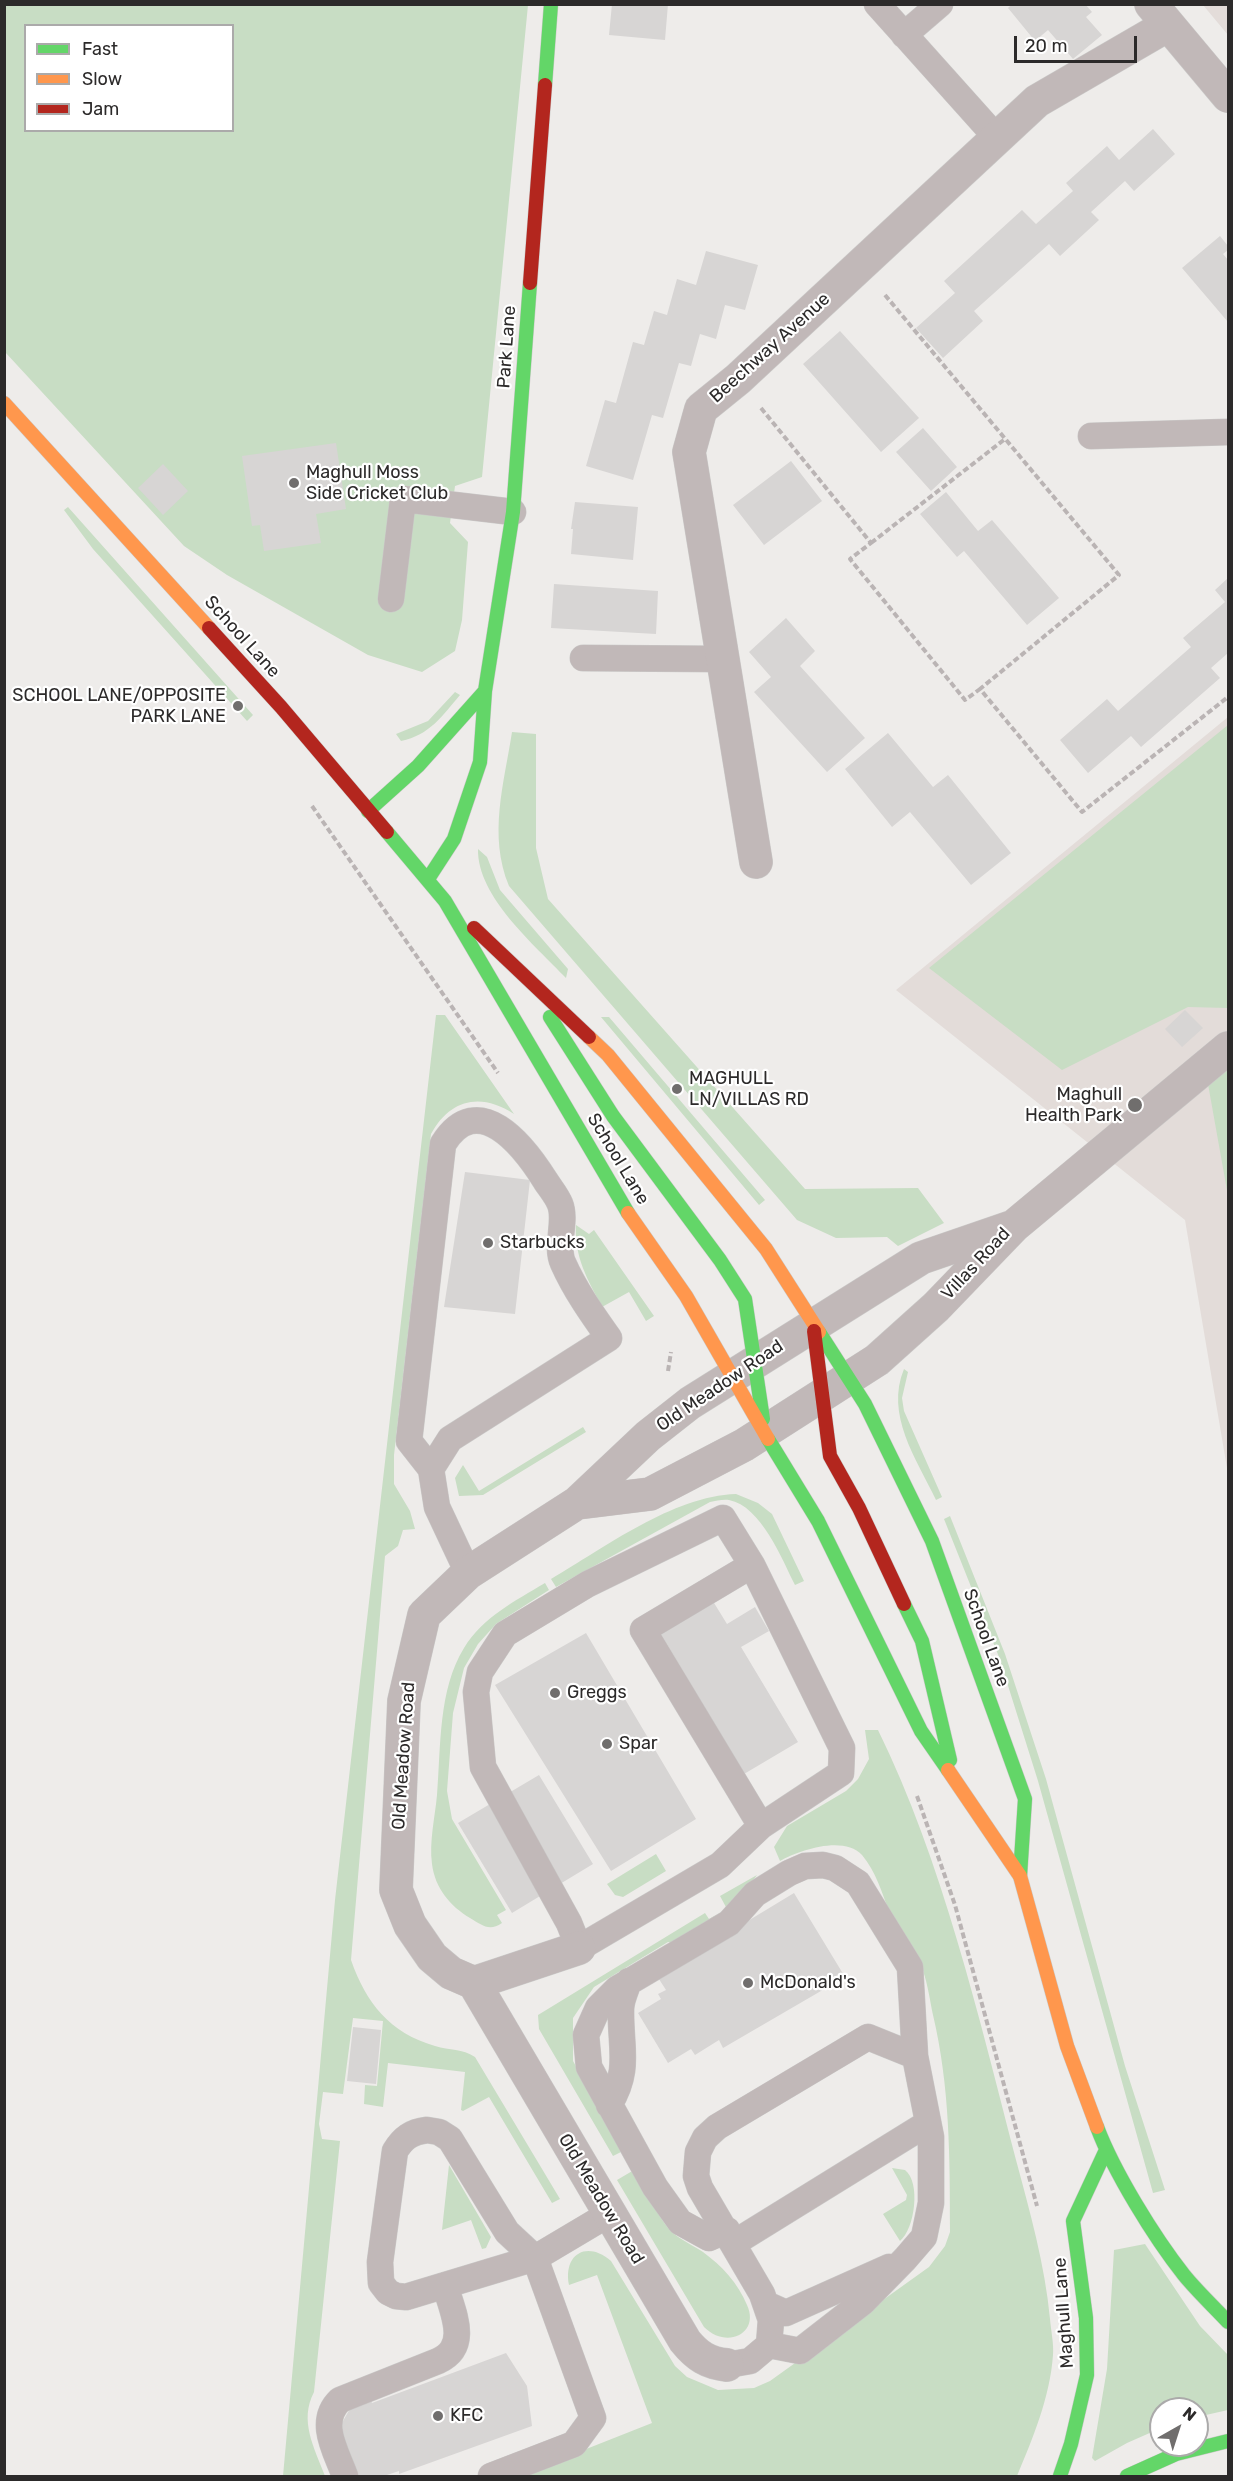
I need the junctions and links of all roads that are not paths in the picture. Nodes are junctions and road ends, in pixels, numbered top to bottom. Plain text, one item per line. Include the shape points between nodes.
1 (551, 4) edge
2 (877, 4) edge
3 (940, 4) edge
4 (1159, 15) edge
5 (904, 35) junction
6 (1228, 96) edge
7 (997, 138) junction
8 (4, 403) edge
9 (1228, 432) edge
10 (1091, 436) dead end
11 (513, 513) junction
12 (392, 599) dead end
13 (583, 658) dead end
14 (723, 659) junction
15 (485, 691) junction
16 (368, 811) junction
17 (756, 862) dead end
18 (428, 879) junction
19 (445, 901) junction
20 (525, 978) junction
21 (1228, 1048) edge
22 (1027, 1216) junction
23 (813, 1323) junction
24 (742, 1369) junction
25 (849, 1378) junction
26 (822, 1395) junction
27 (764, 1432) junction
28 (431, 1468) junction
29 (577, 1503) junction
30 (752, 1565) junction
31 (468, 1573) junction
32 (955, 1781) junction
33 (761, 1826) junction
34 (1020, 1876) junction
35 (579, 1948) junction
36 (629, 1982) junction
37 (474, 1983) junction
38 (915, 2056) junction
39 (609, 2105) junction
40 (928, 2123) junction
41 (1106, 2150) junction
42 (609, 2214) junction
43 (731, 2236) junction
44 (535, 2258) junction
45 (905, 2259) junction
46 (444, 2285) junction
47 (766, 2304) junction
48 (1228, 2322) edge
49 (769, 2345) junction
50 (727, 2366) joint
51 (1228, 2441) edge
52 (345, 2476) edge
53 (491, 2476) edge
54 (1060, 2476) edge
55 (1127, 2476) edge

1 - 11 street, Park Lane
2 - 5 lane
3 - 5 lane
4 - 6 street
4 - 7 street, Beechway Avenue via 1037,101
5 - 7 lane
7 - 14 street, Beechway Avenue via 738,380 701,409 689,452
8 - 16 street, School Lane via 281,707
9 - 10 lane
11 - 12 lane via 403,500
11 - 15 street, Park Lane
13 - 14 lane
14 - 17 street, Beechway Avenue
15 - 16 street via 418,766
15 - 18 street, Park Lane via 480,762 454,839
16 - 18 street, School Lane
18 - 19 street, School Lane
19 - 20 street, School Lane
19 - 24 street, School Lane via 619,1199
20 - 23 street, School Lane via 608,1055 753,1232
20 - 24 street, School Lane via 613,1116 745,1299
21 - 22 street, Villas Road
22 - 23 street, Villas Road via 921,1258
22 - 25 street, Villas Road via 930,1312 877,1360
23 - 24 street, Old Meadow Road
23 - 25 street, School Lane
23 - 26 street, School Lane
24 - 27 street, School Lane
24 - 27 street, School Lane
24 - 29 street, Old Meadow Road via 648,1436
25 - 26 street, Villas Road
25 - 34 street, School Lane via 932,1541 1025,1799
26 - 27 street, Villas Road
26 - 32 street, School Lane via 830,1456 922,1641
27 - 29 street, Old Meadow Road via 650,1494
27 - 32 street, School Lane via 818,1521 921,1731
28 - 28 lane via 409,1442 443,1144 450,1132 474,1120 499,1127 510,1135 561,1205 562,1260 609,1338 450,1439
28 - 31 lane via 437,1507
29 - 31 street, Old Meadow Road
30 - 33 lane via 842,1748 840,1773
30 - 33 lane via 643,1630
30 - 35 lane via 723,1518 588,1584 506,1634 480,1672 476,1692 483,1767
31 - 37 street, Old Meadow Road via 424,1615 415,1645 404,1701 396,1890 415,1934 432,1957
32 - 34 street, School Lane
33 - 35 lane via 720,1865
34 - 41 street via 1067,2046
35 - 37 street
36 - 38 lane via 729,1923 755,1894 789,1873 805,1866 835,1868 858,1883 910,1967
36 - 39 lane via 621,2007 625,2059 620,2088
36 - 39 lane via 598,2008 586,2035 589,2067
37 - 42 street, Old Meadow Road
38 - 40 lane
38 - 43 lane via 868,2037 711,2132 698,2152 696,2176
39 - 43 lane via 655,2187 680,2222 709,2238
40 - 43 lane
40 - 45 lane via 931,2203 924,2237
41 - 48 street via 1184,2275
41 - 54 street, Maghull Lane via 1073,2221 1086,2318 1087,2375
42 - 44 lane
42 - 50 street, Old Meadow Road via 695,2354
43 - 47 lane
44 - 46 lane
44 - 46 lane via 507,2232 450,2139 439,2132 415,2131 395,2151 380,2262 381,2283 388,2292 406,2297
44 - 53 lane via 593,2418 574,2444
45 - 47 lane via 786,2313
45 - 49 lane via 863,2302 800,2351
46 - 52 lane via 458,2334 452,2351 438,2361 340,2400 332,2407 328,2428
47 - 49 lane via 771,2320
49 - 50 lane via 750,2361
51 - 55 street via 1205,2444

